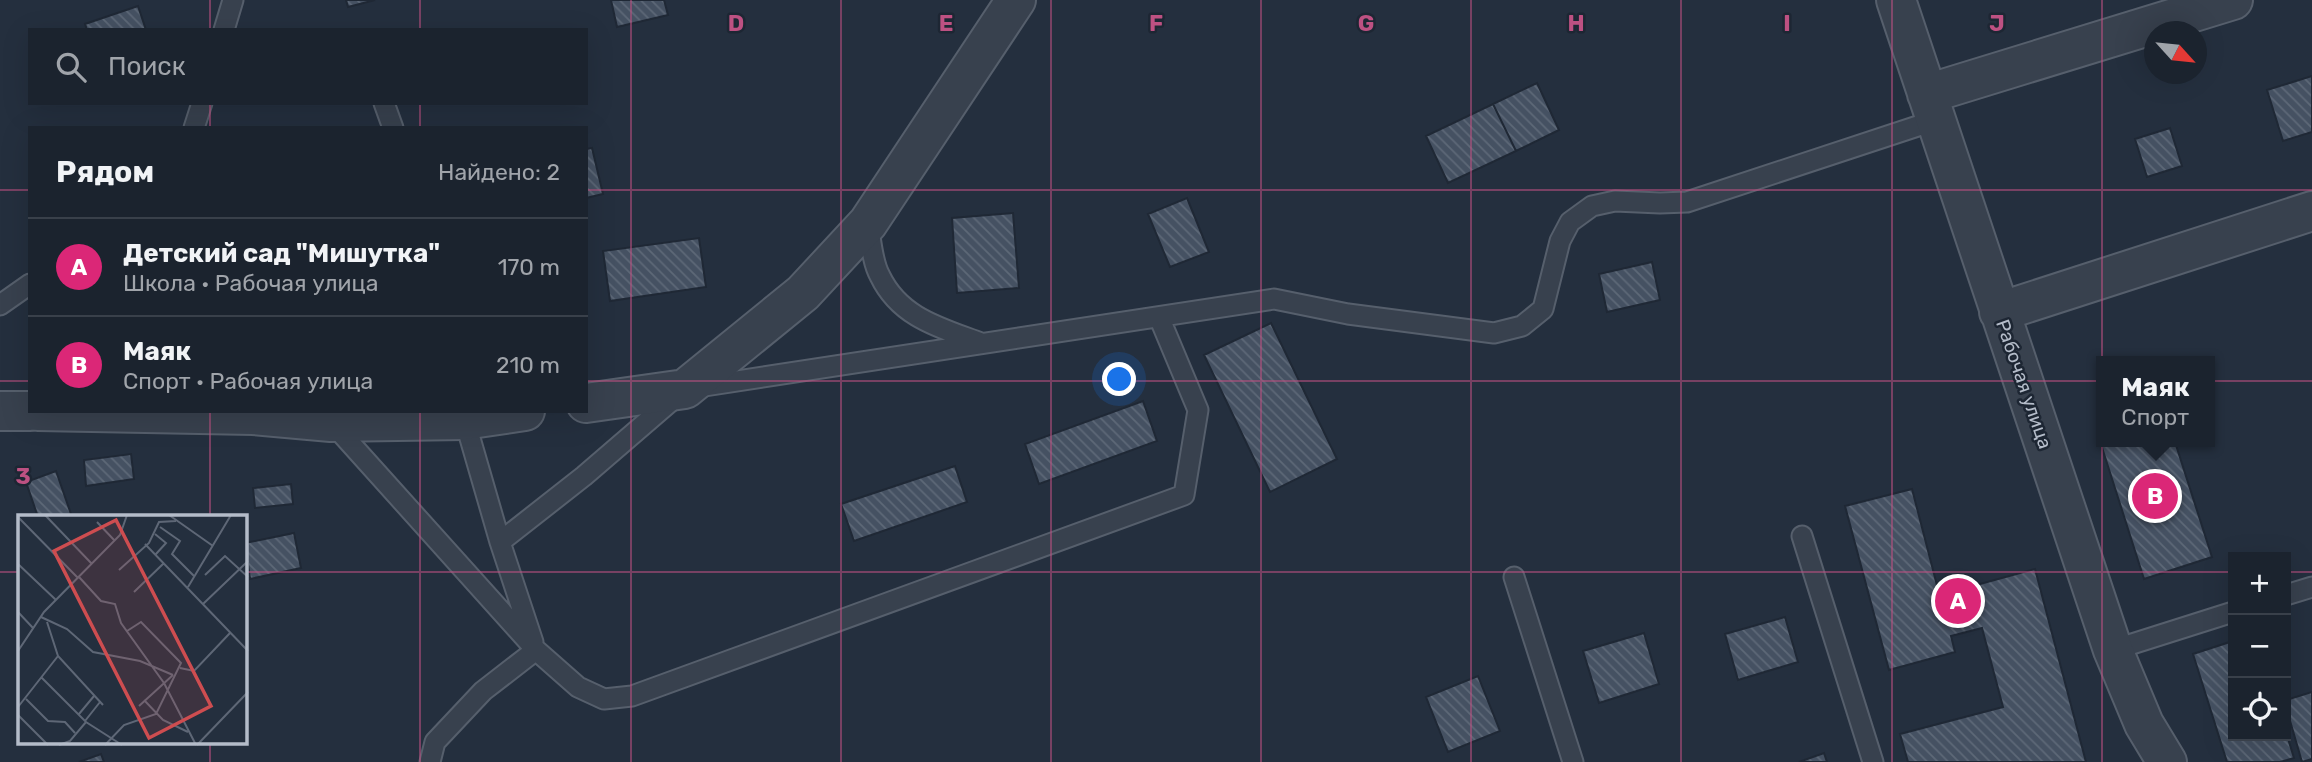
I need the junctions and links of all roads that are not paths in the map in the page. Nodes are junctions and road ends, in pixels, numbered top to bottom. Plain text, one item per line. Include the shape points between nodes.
1 (233, 0) edge
2 (1016, 0) edge
3 (1896, 0) edge
4 (2233, 0) edge
5 (225, 28) edge
6 (201, 105) edge
7 (385, 105) edge
8 (1931, 107) junction
9 (195, 126) edge
10 (392, 126) edge
11 (2312, 211) edge
12 (868, 223) junction
13 (28, 285) edge
14 (0, 305) edge
15 (1999, 312) junction
16 (1159, 317) junction
17 (985, 345) junction
18 (685, 389) junction
19 (588, 403) edge
20 (0, 411) edge
21 (28, 411) edge
22 (146, 413) edge
23 (494, 413) edge
24 (463, 415) edge
25 (327, 417) edge
26 (1802, 536) dead end
27 (500, 542) junction
28 (1514, 578) dead end
29 (2312, 587) edge
30 (2291, 593) edge
31 (2228, 614) edge
32 (536, 650) junction
33 (2113, 650) junction
34 (430, 762) edge
35 (1573, 762) edge
36 (1873, 762) edge
37 (2168, 762) edge

1 - 5 lane
2 - 12 street
3 - 8 street, Рабочая улица
4 - 8 street
6 - 9 lane
7 - 10 lane
8 - 15 street, Рабочая улица
8 - 16 lane via 1687,202 1615,201 1592,206 1570,222 1560,241 1543,309 1522,326 1494,333 1273,299
11 - 15 street
12 - 17 lane via 878,275 892,297 922,321
12 - 18 street via 803,293
13 - 14 lane
15 - 33 street, Рабочая улица
16 - 17 lane
16 - 32 lane via 1198,410 1184,495 632,696 604,699 578,687
17 - 18 lane
18 - 19 street
18 - 27 lane
20 - 21 street
22 - 25 street
23 - 24 street
24 - 25 street
24 - 27 lane
25 - 32 lane
26 - 36 lane
27 - 32 lane
28 - 35 lane
29 - 30 lane
31 - 33 lane
32 - 34 lane via 483,691 435,742
33 - 37 street, Рабочая улица via 2144,724

